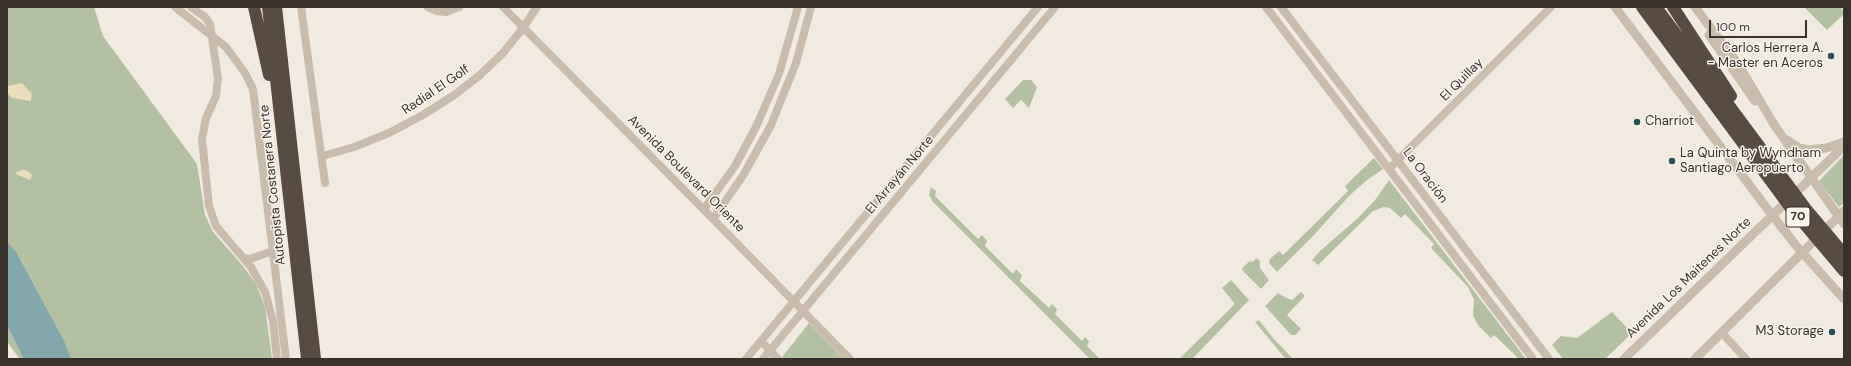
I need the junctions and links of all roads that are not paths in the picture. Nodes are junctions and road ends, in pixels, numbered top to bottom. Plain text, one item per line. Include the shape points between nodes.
1 (175, 7) edge
2 (192, 7) edge
3 (254, 7) edge
4 (268, 7) edge
5 (276, 7) edge
6 (301, 7) edge
7 (428, 7) edge
8 (459, 7) edge
9 (503, 7) edge
10 (537, 7) edge
11 (798, 7) edge
12 (811, 7) edge
13 (1055, 7) edge
14 (1266, 7) edge
15 (1281, 7) edge
16 (1551, 7) edge
17 (1615, 7) edge
18 (1642, 7) edge
19 (1656, 7) edge
20 (1673, 7) edge
21 (1694, 7) edge
22 (1034, 8) edge
23 (1044, 20) junction
24 (523, 28) junction
25 (213, 36) junction
26 (279, 113) junction
27 (1782, 137) junction
28 (1844, 142) edge
29 (1844, 146) edge
30 (1760, 148) junction
31 (322, 156) junction
32 (1398, 160) junction
33 (1389, 169) junction
34 (1811, 178) junction
35 (325, 183) dead end
36 (1780, 184) junction
37 (704, 209) junction
38 (1772, 215) junction
39 (1842, 217) edge
40 (713, 218) junction
41 (1827, 247) junction
42 (274, 251) junction
43 (1803, 253) junction
44 (1844, 254) edge
45 (244, 258) junction
46 (1844, 271) edge
47 (1844, 280) edge
48 (1844, 299) edge
49 (794, 302) junction
50 (803, 311) junction
51 (1722, 333) junction
52 (761, 341) junction
53 (770, 351) junction
54 (278, 359) edge
55 (286, 359) edge
56 (307, 359) edge
57 (315, 359) edge
58 (746, 359) edge
59 (763, 359) edge
60 (778, 359) edge
61 (850, 359) edge
62 (1533, 359) edge
63 (1549, 359) edge
64 (1624, 359) edge
65 (1696, 359) edge
66 (1746, 359) edge

1 - 25 street
2 - 25 street via 209,21
3 - 26 highway
4 - 26 highway, Autopista Costanera Norte
5 - 57 highway, Autopista Costanera Norte
6 - 31 street
7 - 8 street via 446,12
9 - 24 street, Avenida Boulevard Oriente
10 - 24 street, Radial El Golf
11 - 37 street via 779,74 756,127 735,166
12 - 40 street via 796,63 778,110 754,157
13 - 23 street, El Arrayán Norte
14 - 33 street, La Oración
15 - 32 street, La Oración
16 - 32 street, El Quillay
17 - 38 street
18 - 36 highway, 70
19 - 30 highway, 70
20 - 30 highway via 1743,115
21 - 27 street via 1723,56
22 - 23 street
22 - 49 street, El Arrayán Norte
23 - 50 street, El Arrayán Norte
24 - 31 street, Radial El Golf via 488,68 437,107 383,136
24 - 37 street, Avenida Boulevard Oriente
25 - 42 street via 234,57 253,89
25 - 45 street via 217,90 206,118 202,139 208,202 216,226
26 - 56 highway, Autopista Costanera Norte
27 - 28 street via 1799,148 1809,150
27 - 34 street
29 - 34 street, Avenida Los Maitenes Norte
30 - 36 highway, 70
31 - 35 street
32 - 33 street, El Quillay
32 - 63 street, La Oración
33 - 62 street, La Oración
34 - 38 street, Avenida Los Maitenes Norte
34 - 39 street
36 - 41 highway, 70
37 - 40 street, Avenida Boulevard Oriente
38 - 43 street
38 - 64 street, Avenida Los Maitenes Norte
39 - 43 street
40 - 49 street, Avenida Boulevard Oriente
41 - 44 highway, 70
41 - 46 highway, 70
41 - 47 highway
42 - 45 street via 250,259
42 - 55 street
43 - 48 street
43 - 51 street
45 - 54 street via 261,283 269,302
49 - 50 street, Avenida Boulevard Oriente
49 - 52 street, El Arrayán Norte
50 - 53 street, El Arrayán Norte
50 - 61 street, Avenida Boulevard Oriente
51 - 65 street
51 - 66 street
52 - 53 street
52 - 58 street, El Arrayán Norte
53 - 59 street, El Arrayán Norte
53 - 60 street

